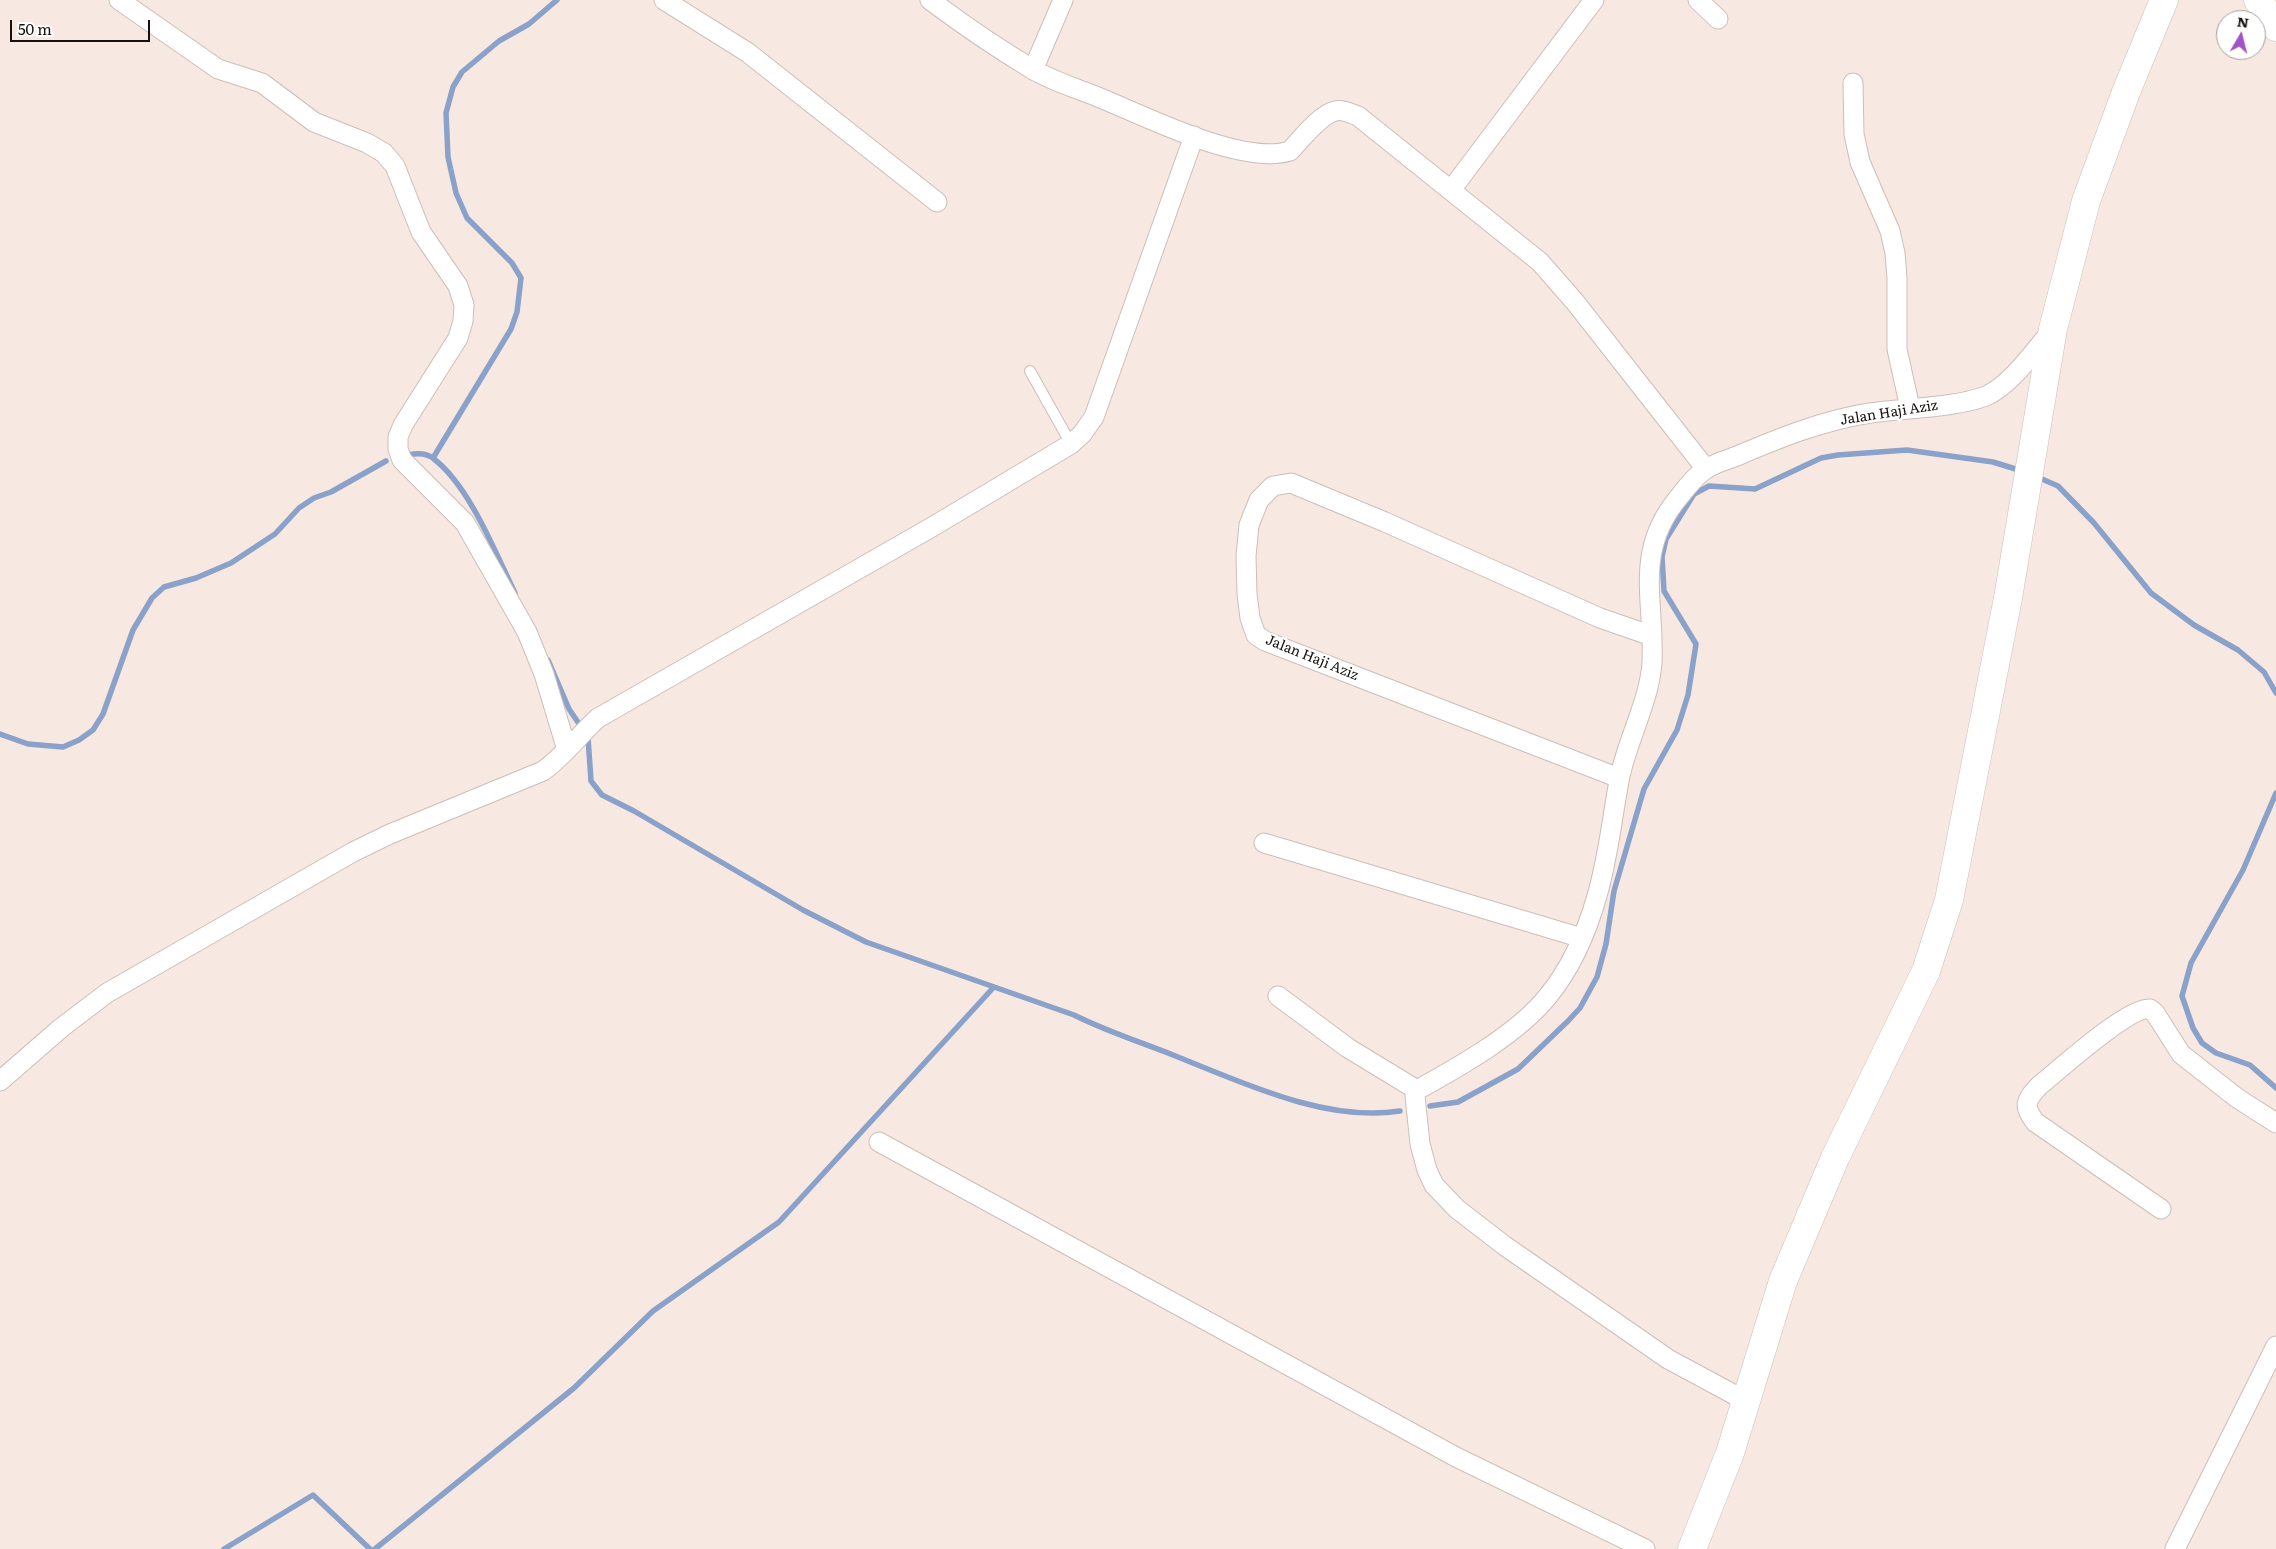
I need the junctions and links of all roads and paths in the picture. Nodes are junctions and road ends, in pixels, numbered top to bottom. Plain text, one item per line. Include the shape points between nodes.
1 (119, 0) edge
2 (664, 0) edge
3 (930, 0) edge
4 (1063, 0) edge
5 (1594, 0) edge
6 (1698, 0) edge
7 (2164, 0) edge
8 (2258, 0) edge
9 (1718, 19) dead end
10 (2276, 27) edge
11 (1033, 70) junction
12 (1853, 84) dead end
13 (1194, 136) junction
14 (1451, 190) junction
15 (937, 202) dead end
16 (2053, 329) junction
17 (1030, 371) dead end
18 (1910, 408) junction
19 (1071, 444) junction
20 (1706, 469) junction
21 (1652, 636) junction
22 (572, 743) junction
23 (1619, 778) junction
24 (1264, 843) dead end
25 (1582, 938) junction
26 (1278, 996) dead end
27 (0, 1081) edge
28 (1417, 1090) junction
29 (2276, 1123) edge
30 (879, 1142) dead end
31 (2161, 1209) dead end
32 (2276, 1346) edge
33 (1746, 1401) junction
34 (1645, 1549) edge
35 (1692, 1549) edge
36 (2175, 1549) edge

1 - 22 street via 218,69 262,83 314,122 384,153 395,166 421,232 458,286 464,305 458,338 402,424 398,449 412,472 465,523 485,556 528,632
2 - 15 street via 747,52
3 - 11 street
4 - 11 street
5 - 14 street
6 - 9 street
7 - 16 street via 2086,201
8 - 10 street
11 - 13 street
12 - 18 street via 1854,134 1860,162 1890,231 1895,253 1897,349
13 - 14 street via 1234,149 1283,153 1325,115 1345,111 1358,116
13 - 19 street via 1094,417
14 - 20 street via 1517,242 1558,281
16 - 18 street, Jalan Haji Aziz via 1996,390 1969,400
16 - 33 street via 2024,510 1956,874 1942,923 1926,971 1835,1158 1786,1272
17 - 19 lane
18 - 20 street, Jalan Haji Aziz via 1838,421 1775,440
19 - 22 street via 598,718
20 - 21 street via 1678,498 1652,547 1649,596
21 - 23 street via 1652,666 1637,726
21 - 23 street, Jalan Haji Aziz via 1600,618 1291,483 1273,486 1259,500 1250,525 1246,556 1247,594 1253,629 1261,638
22 - 27 street via 560,759 544,771 354,852 107,994 61,1028
23 - 25 street via 1605,862
24 - 25 street
25 - 28 street via 1564,973 1535,1011 1472,1058
26 - 28 street via 1348,1048
28 - 33 street via 1414,1102 1427,1170 1434,1185 1457,1209 1668,1359
29 - 31 street via 2237,1098 2181,1054 2150,1009 2137,1011 2119,1022 2039,1086 2028,1098 2026,1106 2035,1122
30 - 34 street via 1456,1457
32 - 36 street
33 - 35 street via 1721,1481

